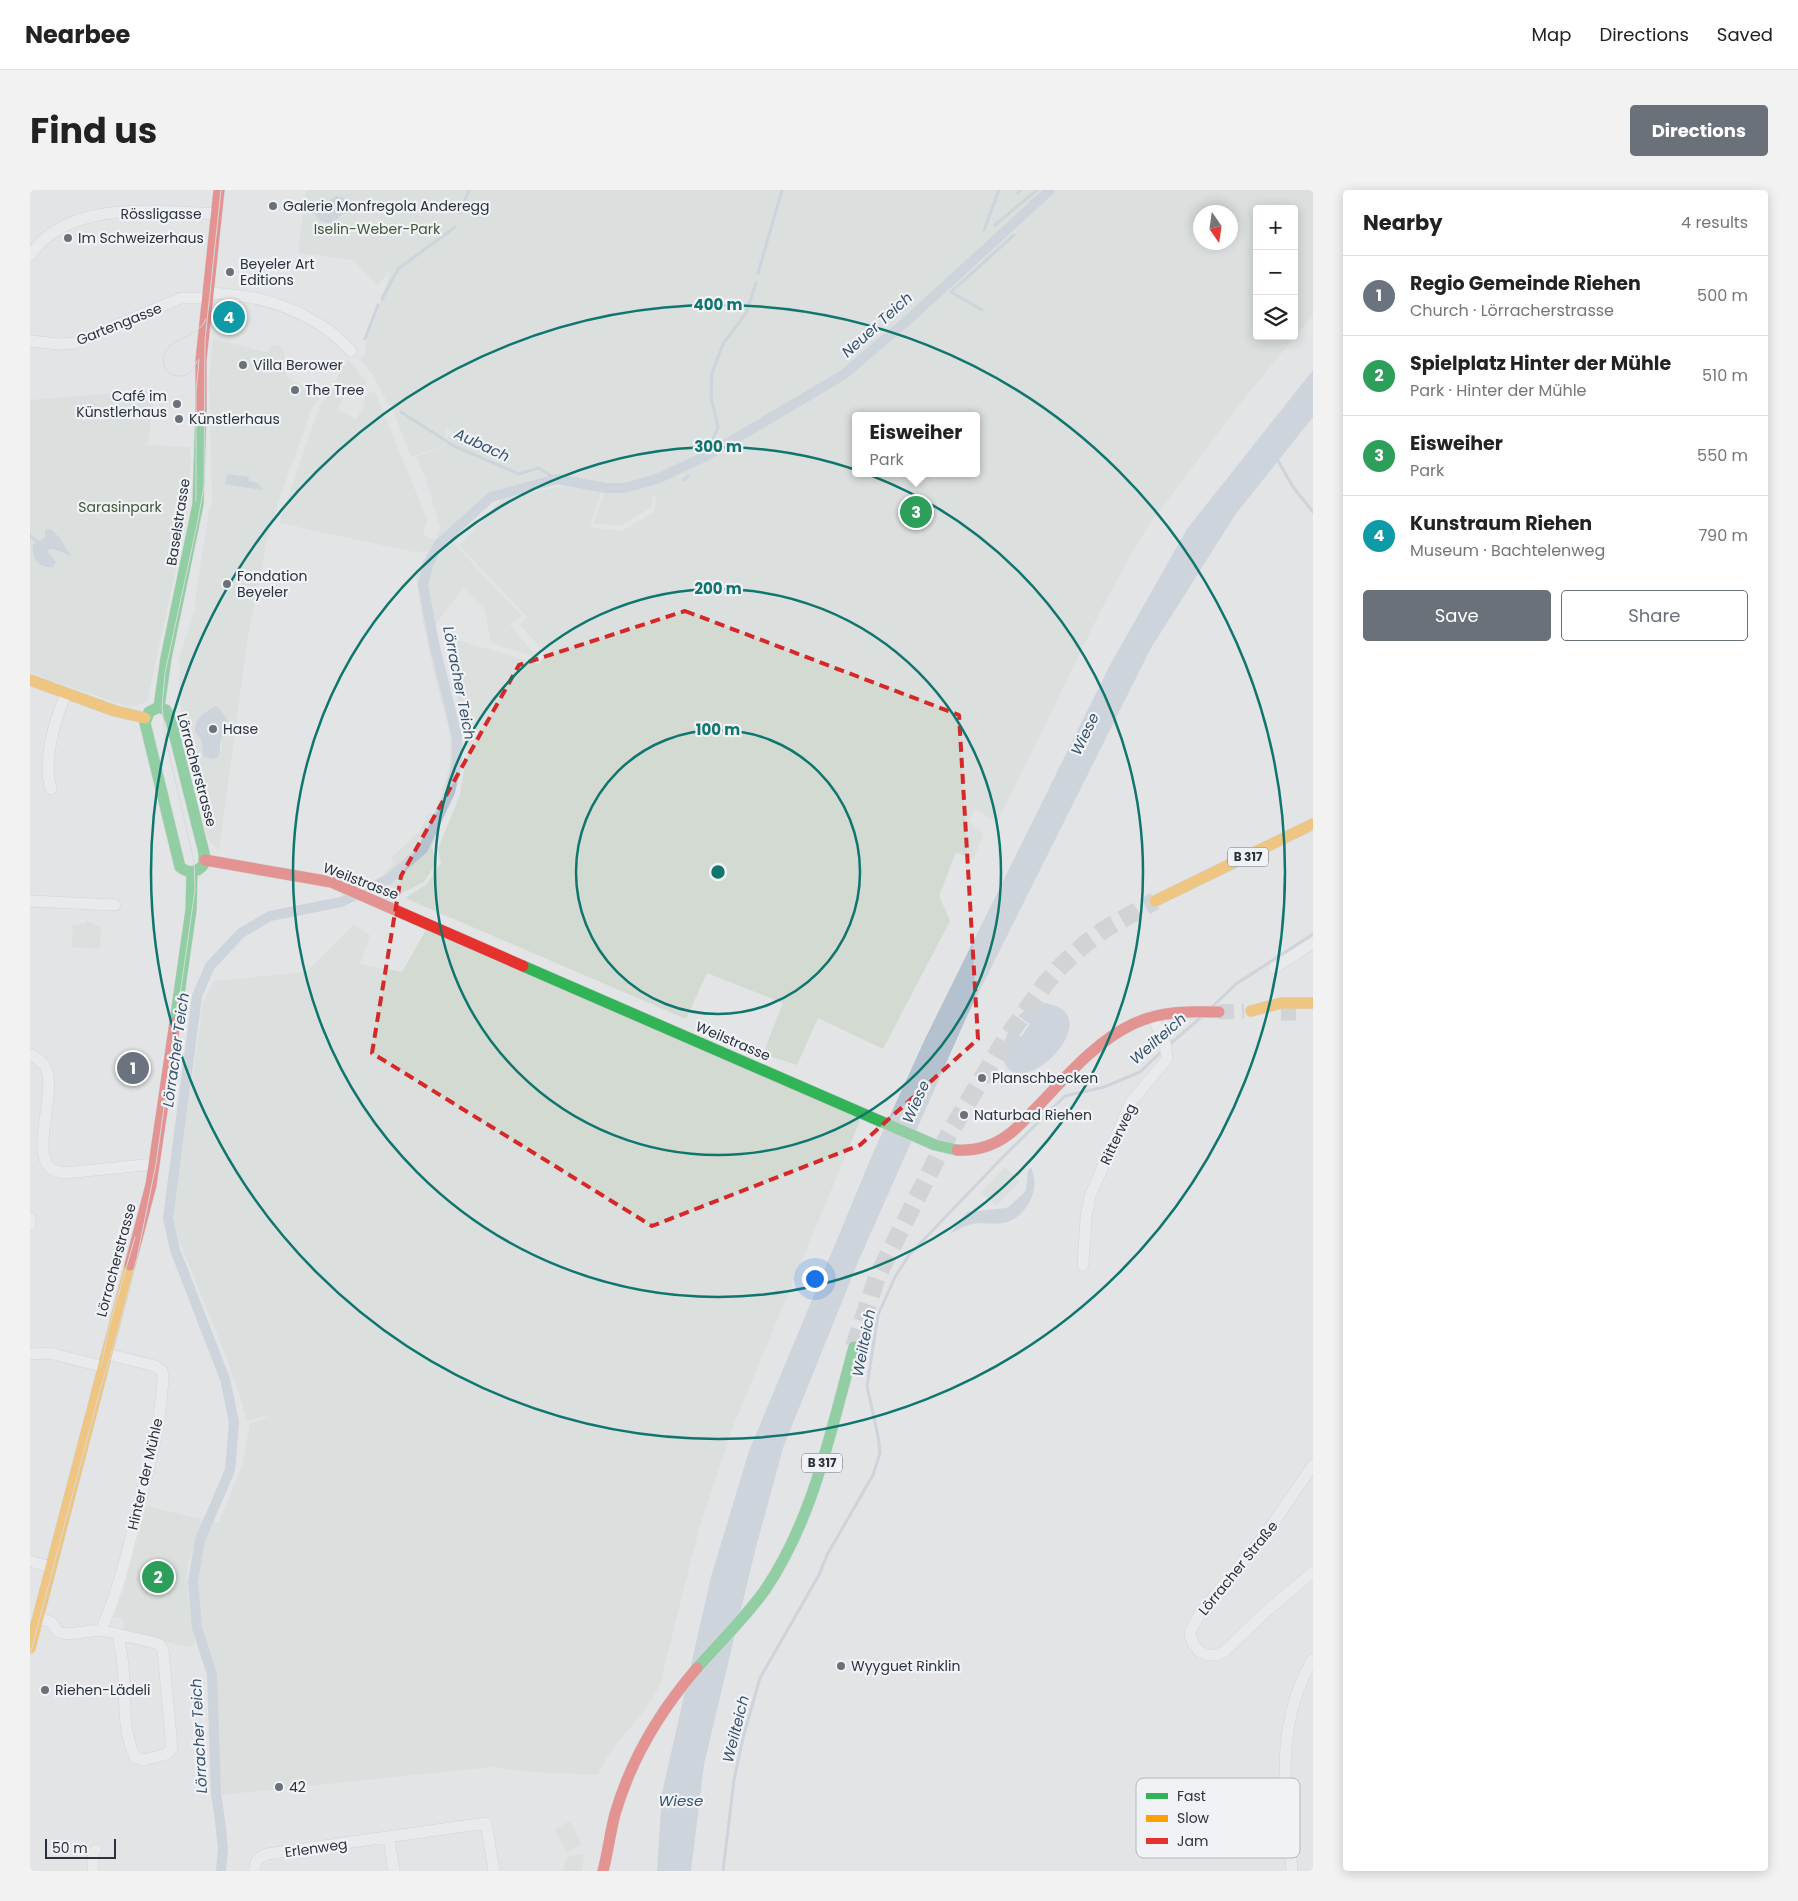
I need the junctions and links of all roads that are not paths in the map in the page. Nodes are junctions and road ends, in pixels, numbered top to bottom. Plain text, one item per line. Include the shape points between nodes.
1 (219, 190) edge
2 (217, 214) junction
3 (30, 256) edge
4 (207, 296) junction
5 (30, 341) edge
6 (351, 350) dead end
7 (30, 680) edge
8 (66, 693) junction
9 (159, 708) junction
10 (145, 718) junction
11 (51, 789) dead end
12 (1313, 824) edge
13 (1297, 834) junction
14 (1313, 834) edge
15 (205, 860) junction
16 (192, 872) junction
17 (30, 901) edge
18 (1155, 901) tunnel mouth
19 (115, 905) dead end
20 (1313, 943) edge
21 (1274, 968) dead end
22 (1313, 1003) edge
23 (1215, 1012) tunnel mouth
24 (1281, 1013) tunnel mouth
25 (1152, 1016) junction
26 (30, 1054) edge
27 (154, 1164) junction
28 (30, 1218) edge
29 (30, 1225) edge
30 (1083, 1265) dead end
31 (854, 1347) tunnel mouth
32 (30, 1354) edge
33 (107, 1354) junction
34 (104, 1367) junction
35 (1313, 1465) edge
36 (30, 1561) edge
37 (51, 1566) junction
38 (1313, 1572) edge
39 (38, 1618) junction
40 (101, 1630) junction
41 (118, 1634) junction
42 (30, 1648) edge
43 (1313, 1660) edge
44 (1285, 1778) edge
45 (389, 1838) junction
46 (96, 1850) dead end
47 (1291, 1858) edge
48 (605, 1869) edge
49 (93, 1871) edge
50 (255, 1871) edge
51 (394, 1871) edge
52 (494, 1871) edge
53 (1292, 1871) edge

1 - 2 main road, Baselstrasse
2 - 3 street, Rössligasse via 141,211 80,219 62,226 41,241
2 - 4 main road, Baselstrasse
4 - 5 street, Gartengasse via 181,298 75,343
4 - 6 street, Gartengasse via 254,298 283,308 315,322
4 - 9 main road, Baselstrasse via 200,378 198,504 166,658
7 - 8 main road
8 - 10 main road
8 - 11 street via 52,737 47,772
9 - 10 main road, Lörracherstrasse via 153,708
9 - 15 main road, Lörracherstrasse via 168,713 171,721
10 - 16 main road via 180,866 186,872
12 - 13 main road, B 317
13 - 14 main road
13 - 18 main road, B 317
15 - 16 main road via 202,868
15 - 25 main road, Weilstrasse via 331,882 950,1149 969,1150 1001,1140 1109,1037
16 - 27 main road, Lörracherstrasse via 191,910
17 - 19 street
20 - 21 street
22 - 24 main road via 1281,1003 1247,1011
23 - 25 main road, Weilstrasse via 1172,1012
25 - 30 street, Ritterweg via 1166,1047 1167,1059 1131,1102 1090,1196
26 - 27 street via 45,1067 48,1079 43,1156 51,1168 65,1173
27 - 33 main road, Lörracherstrasse via 147,1204
28 - 29 street
31 - 48 main road, B 317 via 819,1471 795,1538 775,1574 745,1616 671,1700 647,1737 626,1781 615,1816
32 - 34 street via 50,1353
33 - 34 main road, Lörracherstrasse
33 - 40 street, Hinter der Mühle via 155,1366 162,1371 163,1377 151,1460 118,1586
34 - 37 main road, Lörracherstrasse
35 - 38 street, Lörracher Straße via 1266,1534 1203,1610 1191,1630 1194,1645 1208,1655 1225,1652
36 - 37 street
37 - 39 main road, Lörracherstrasse
39 - 40 street via 52,1622 58,1632 67,1634
39 - 42 main road, Lörracherstrasse
40 - 41 street
41 - 41 street via 159,1644 163,1650 172,1748 168,1754 143,1760 135,1757 130,1748
43 - 44 street via 1288,1719
45 - 50 street, Erlenweg via 267,1854 255,1863
45 - 51 street
45 - 52 street via 486,1823
46 - 49 street via 93,1853
47 - 53 street

